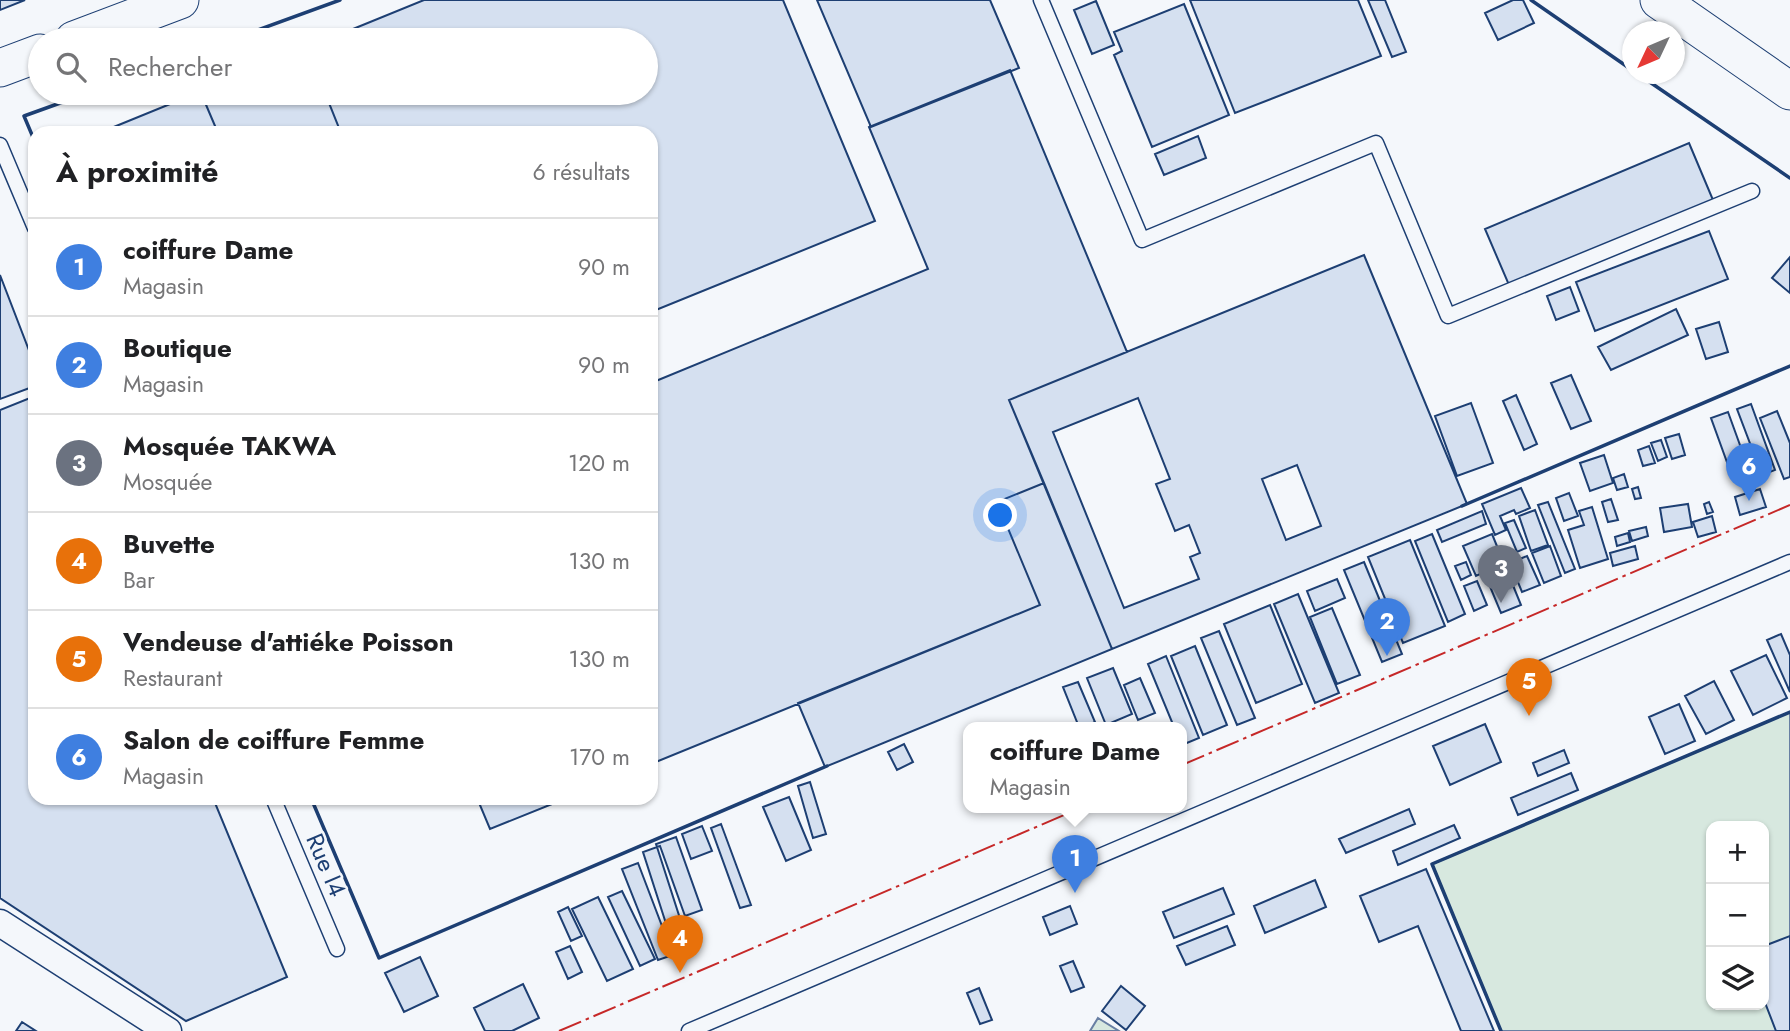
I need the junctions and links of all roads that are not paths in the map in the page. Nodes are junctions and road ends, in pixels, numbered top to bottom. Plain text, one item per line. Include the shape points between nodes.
1 (180, 0) edge
2 (1041, 0) edge
3 (1659, 0) edge
4 (106, 28) edge
5 (28, 58) edge
6 (0, 68) edge
7 (1786, 78) edge
8 (0, 145) edge
9 (1752, 191) dead end
10 (28, 211) edge
11 (1790, 562) edge
12 (277, 805) edge
13 (0, 923) edge
14 (337, 949) dead end
15 (168, 1031) edge
16 (689, 1031) edge

1 - 4 street
2 - 9 lane via 1142,240 1376,143 1448,316
3 - 7 street
5 - 6 street
8 - 10 lane
11 - 16 lane
12 - 14 lane, Rue I4
13 - 15 street

